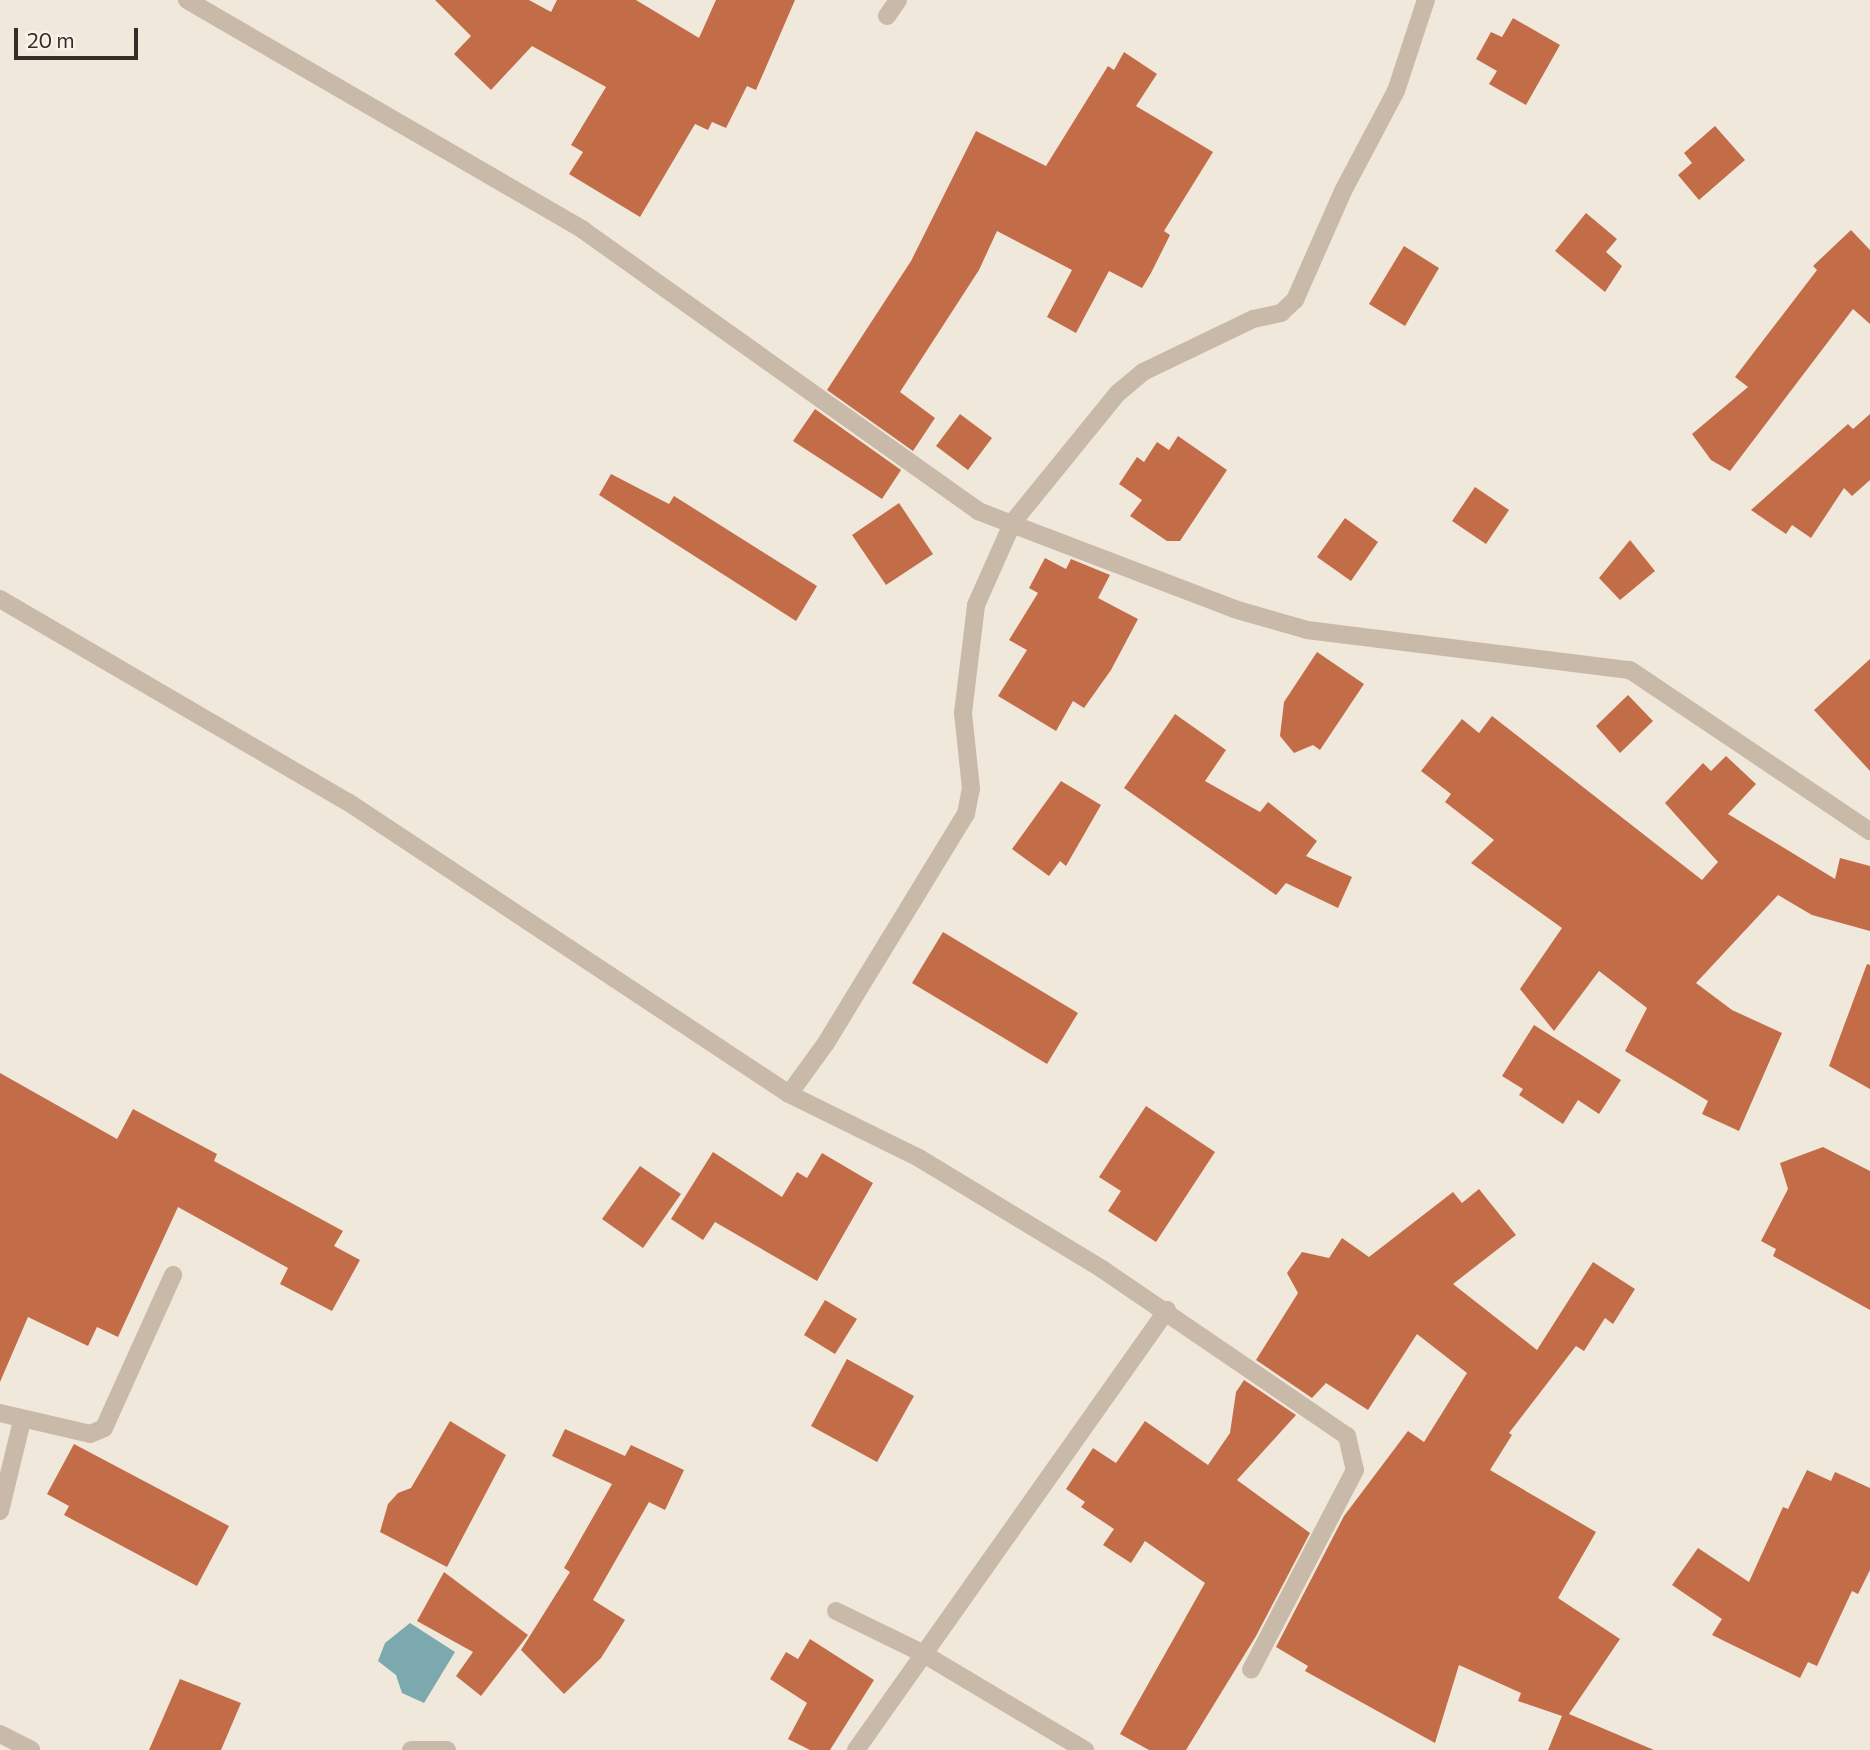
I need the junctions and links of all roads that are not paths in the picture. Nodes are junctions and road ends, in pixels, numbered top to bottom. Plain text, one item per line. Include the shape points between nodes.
1 (187, 0) edge
2 (898, 0) edge
3 (1426, 0) edge
4 (887, 16) dead end
5 (1013, 522) junction
6 (0, 598) edge
7 (1870, 831) edge
8 (789, 1094) junction
9 (173, 1275) dead end
10 (1167, 1310) junction
11 (0, 1413) edge
12 (22, 1422) junction
13 (0, 1511) edge
14 (836, 1611) dead end
15 (922, 1653) junction
16 (1251, 1670) dead end
17 (0, 1734) edge
18 (31, 1750) edge
19 (411, 1750) edge
20 (447, 1750) edge
21 (856, 1750) edge
22 (1086, 1750) edge

1 - 5 street via 583,230 937,485 978,511
2 - 4 street
3 - 5 street via 1396,91 1343,191 1295,300 1281,313 1252,318 1143,372 1118,393
5 - 7 street via 1234,610 1307,630 1630,670
5 - 8 street via 976,605 963,713 971,789 966,814 826,1043
6 - 8 street via 348,802
8 - 10 street via 919,1158
9 - 12 street via 104,1428 90,1434
10 - 15 street
10 - 16 street via 1347,1436 1354,1470
11 - 12 street
12 - 13 street
14 - 15 street
15 - 21 street
15 - 22 street
17 - 18 street
19 - 20 street

